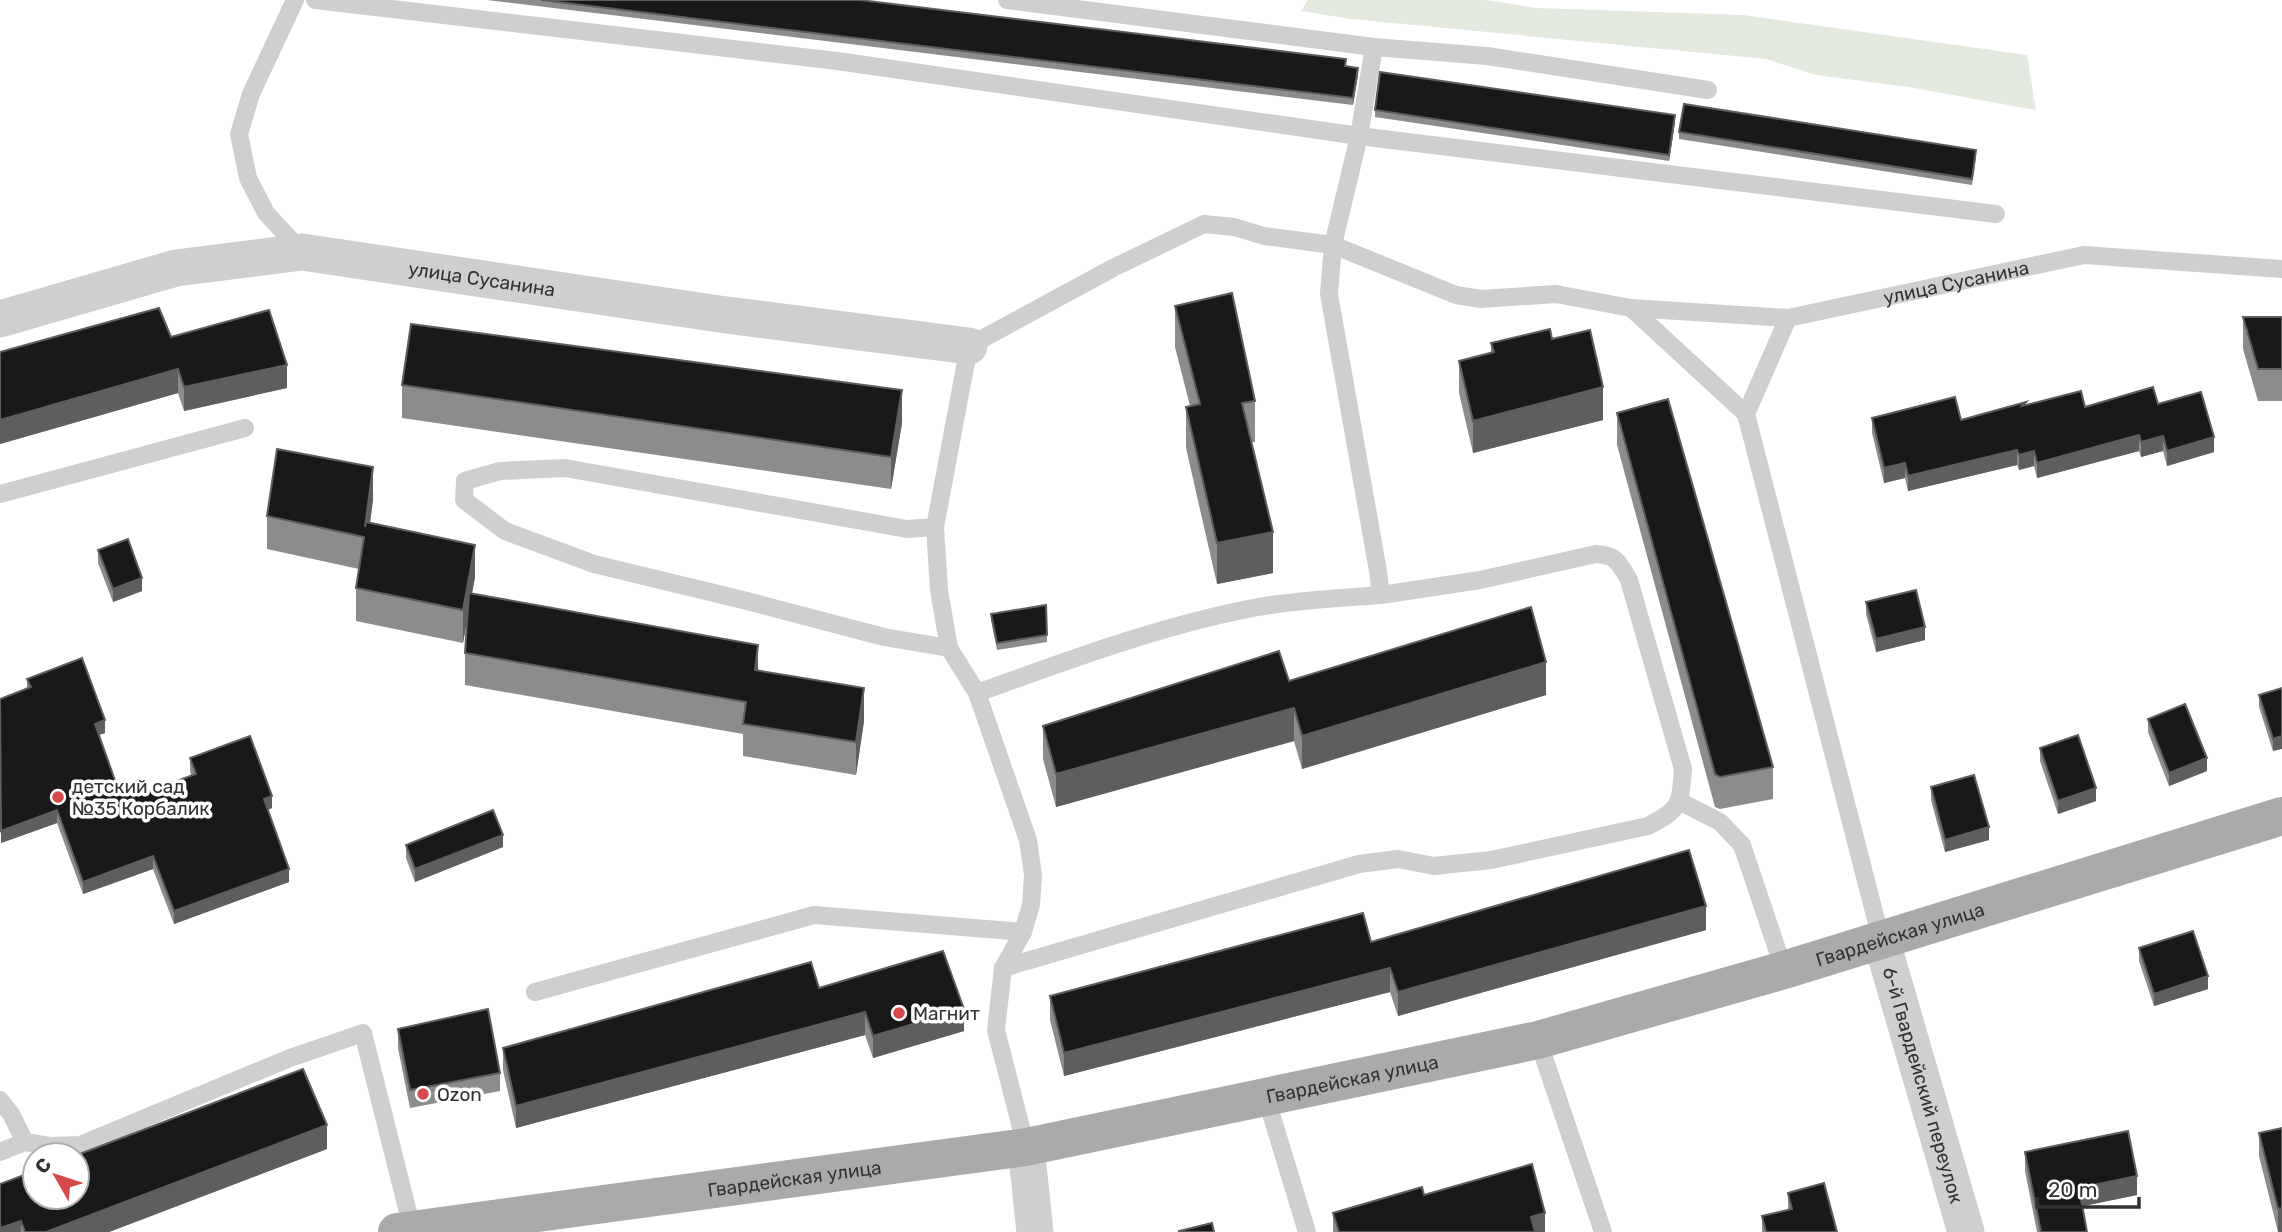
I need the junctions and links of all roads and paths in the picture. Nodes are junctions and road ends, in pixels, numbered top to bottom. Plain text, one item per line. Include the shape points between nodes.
1 (295, 0) edge
2 (315, 0) edge
3 (1007, 0) edge
4 (1374, 47) junction
5 (1708, 90) dead end
6 (1359, 136) junction
7 (1996, 214) dead end
8 (1333, 245) junction
9 (302, 252) junction
10 (2282, 269) edge
11 (1631, 308) junction
12 (1788, 318) junction
13 (0, 319) edge
14 (969, 346) junction
15 (1746, 414) junction
16 (245, 428) dead end
17 (0, 494) edge
18 (935, 527) junction
19 (1381, 595) junction
20 (949, 648) junction
21 (977, 693) junction
22 (1678, 801) junction
23 (2282, 816) edge
24 (1023, 932) junction
25 (1881, 939) junction
26 (1003, 968) junction
27 (1784, 970) junction
28 (535, 992) dead end
29 (1538, 1040) junction
30 (1266, 1097) junction
31 (0, 1100) edge
32 (24, 1141) edge
33 (90, 1141) edge
34 (21, 1144) edge
35 (1026, 1147) junction
36 (0, 1152) edge
37 (405, 1230) edge
38 (1035, 1232) edge
39 (1307, 1232) edge
40 (1603, 1232) edge
41 (1966, 1232) edge

1 - 9 lane via 251,94 239,134 248,178 267,213
2 - 6 lane via 837,61
3 - 4 lane
4 - 5 lane via 1486,56
4 - 6 lane
6 - 7 lane
6 - 8 lane
8 - 11 lane, улица Сусанина via 1456,295 1481,299 1556,294
8 - 14 lane, улица Сусанина via 1205,224
8 - 19 lane via 1329,294
9 - 13 street, улица Сусанина via 176,268
9 - 14 street, улица Сусанина
10 - 12 lane, улица Сусанина via 2084,255
11 - 12 lane, улица Сусанина
11 - 15 lane
12 - 15 lane
14 - 18 lane
15 - 25 lane
16 - 17 lane
18 - 20 lane
18 - 20 lane via 906,529 565,468 500,471 466,481 464,500 505,531 594,564 884,637
19 - 21 lane via 1261,606 1187,623
19 - 22 lane via 1609,555 1629,580 1683,769
20 - 21 lane
21 - 24 lane via 1028,840 1032,895
22 - 26 lane via 1671,814 1648,825 1491,860 1434,866 1398,859 1359,864
22 - 27 lane via 1720,822 1742,845
23 - 25 main road, Гвардейская улица
24 - 26 lane
24 - 28 lane via 814,915
25 - 27 main road, Гвардейская улица
25 - 41 street, 6-й Гвардейский переулок
26 - 35 lane via 996,1030
27 - 29 main road, Гвардейская улица
29 - 30 main road, Гвардейская улица
29 - 40 lane
30 - 35 main road, Гвардейская улица
30 - 39 lane
31 - 32 lane
33 - 37 lane via 290,1058 363,1033
34 - 36 lane
35 - 37 main road, Гвардейская улица
35 - 38 street

